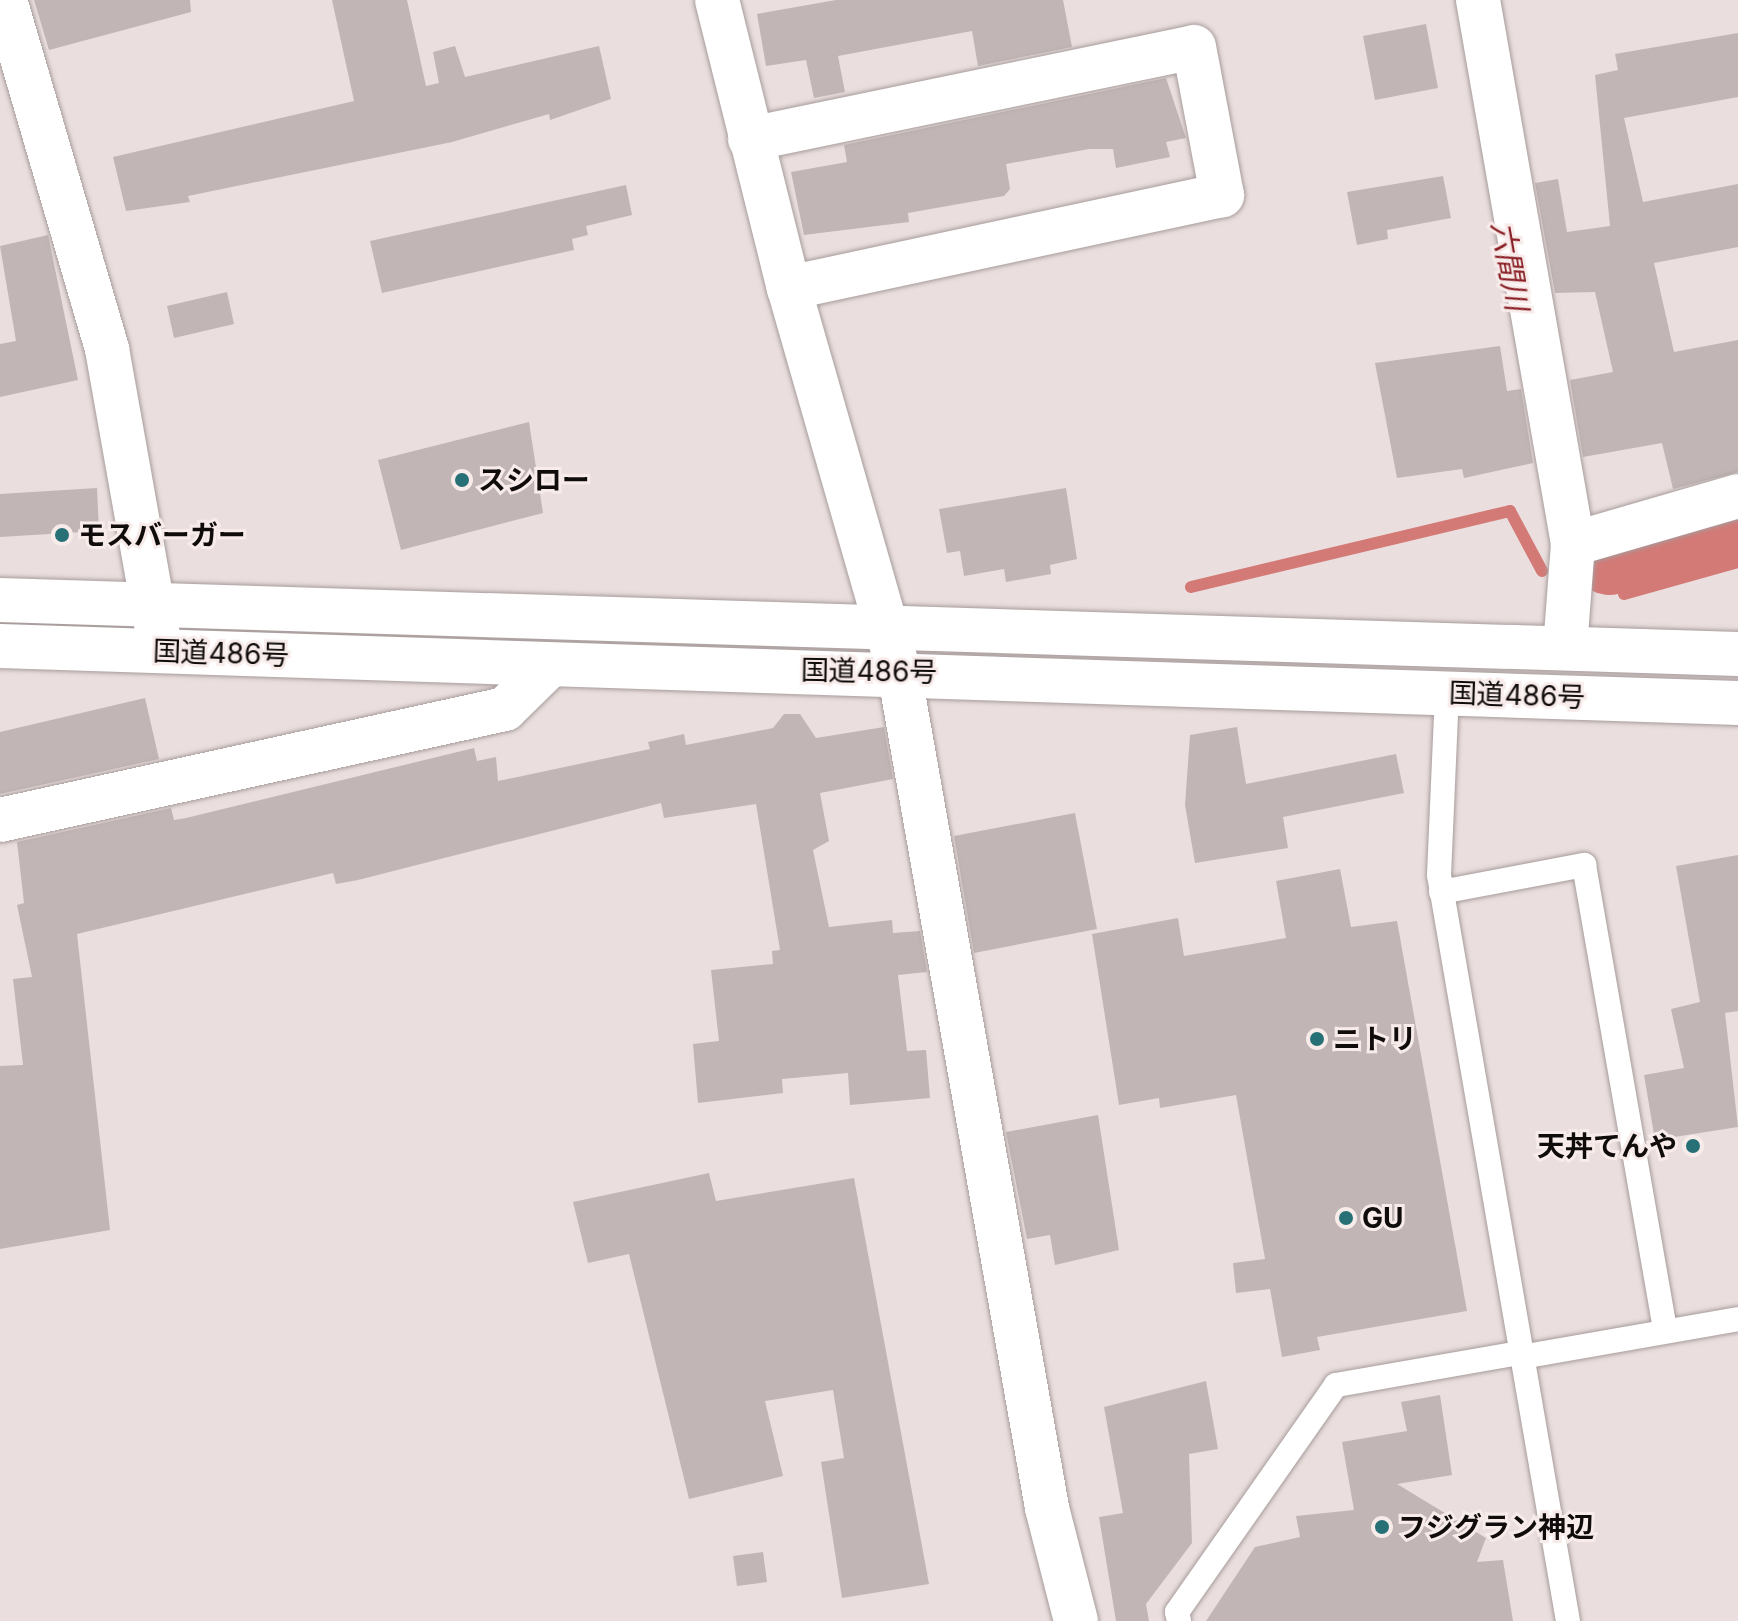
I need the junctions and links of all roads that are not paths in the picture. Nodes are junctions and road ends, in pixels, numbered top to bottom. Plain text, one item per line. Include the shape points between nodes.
1 (5, 0) edge
2 (717, 0) edge
3 (1478, 0) edge
4 (750, 139) junction
5 (789, 288) junction
6 (1738, 496) edge
7 (1573, 544) junction
8 (0, 600) edge
9 (153, 604) junction
10 (886, 625) junction
11 (0, 646) edge
12 (1565, 648) junction
13 (161, 651) junction
14 (1738, 654) edge
15 (550, 665) junction
16 (899, 671) junction
17 (1447, 692) junction
18 (1738, 703) edge
19 (0, 820) edge
20 (1441, 892) junction
21 (1738, 1319) edge
22 (1665, 1331) junction
23 (1520, 1355) junction
24 (1076, 1621) edge
25 (1179, 1621) edge
26 (1568, 1621) edge

1 - 9 main road via 107,349
2 - 4 main road
3 - 7 main road
4 - 5 main road
4 - 5 main road via 1194,47 1222,195
5 - 10 main road
6 - 7 main road
7 - 12 main road
8 - 9 main road, 国道486号
9 - 10 main road, 国道486号
9 - 13 main road
10 - 12 main road, 国道486号
10 - 16 main road
11 - 13 main road, 国道486号
12 - 14 main road, 国道486号
13 - 15 main road, 国道486号
15 - 16 main road, 国道486号
15 - 19 main road via 505,709
16 - 17 main road, 国道486号
16 - 24 main road via 1047,1508
17 - 18 main road, 国道486号
17 - 20 lane
20 - 22 lane via 1584,865
20 - 23 lane
21 - 22 lane
22 - 23 lane
23 - 25 lane via 1336,1385 1177,1612
23 - 26 lane

